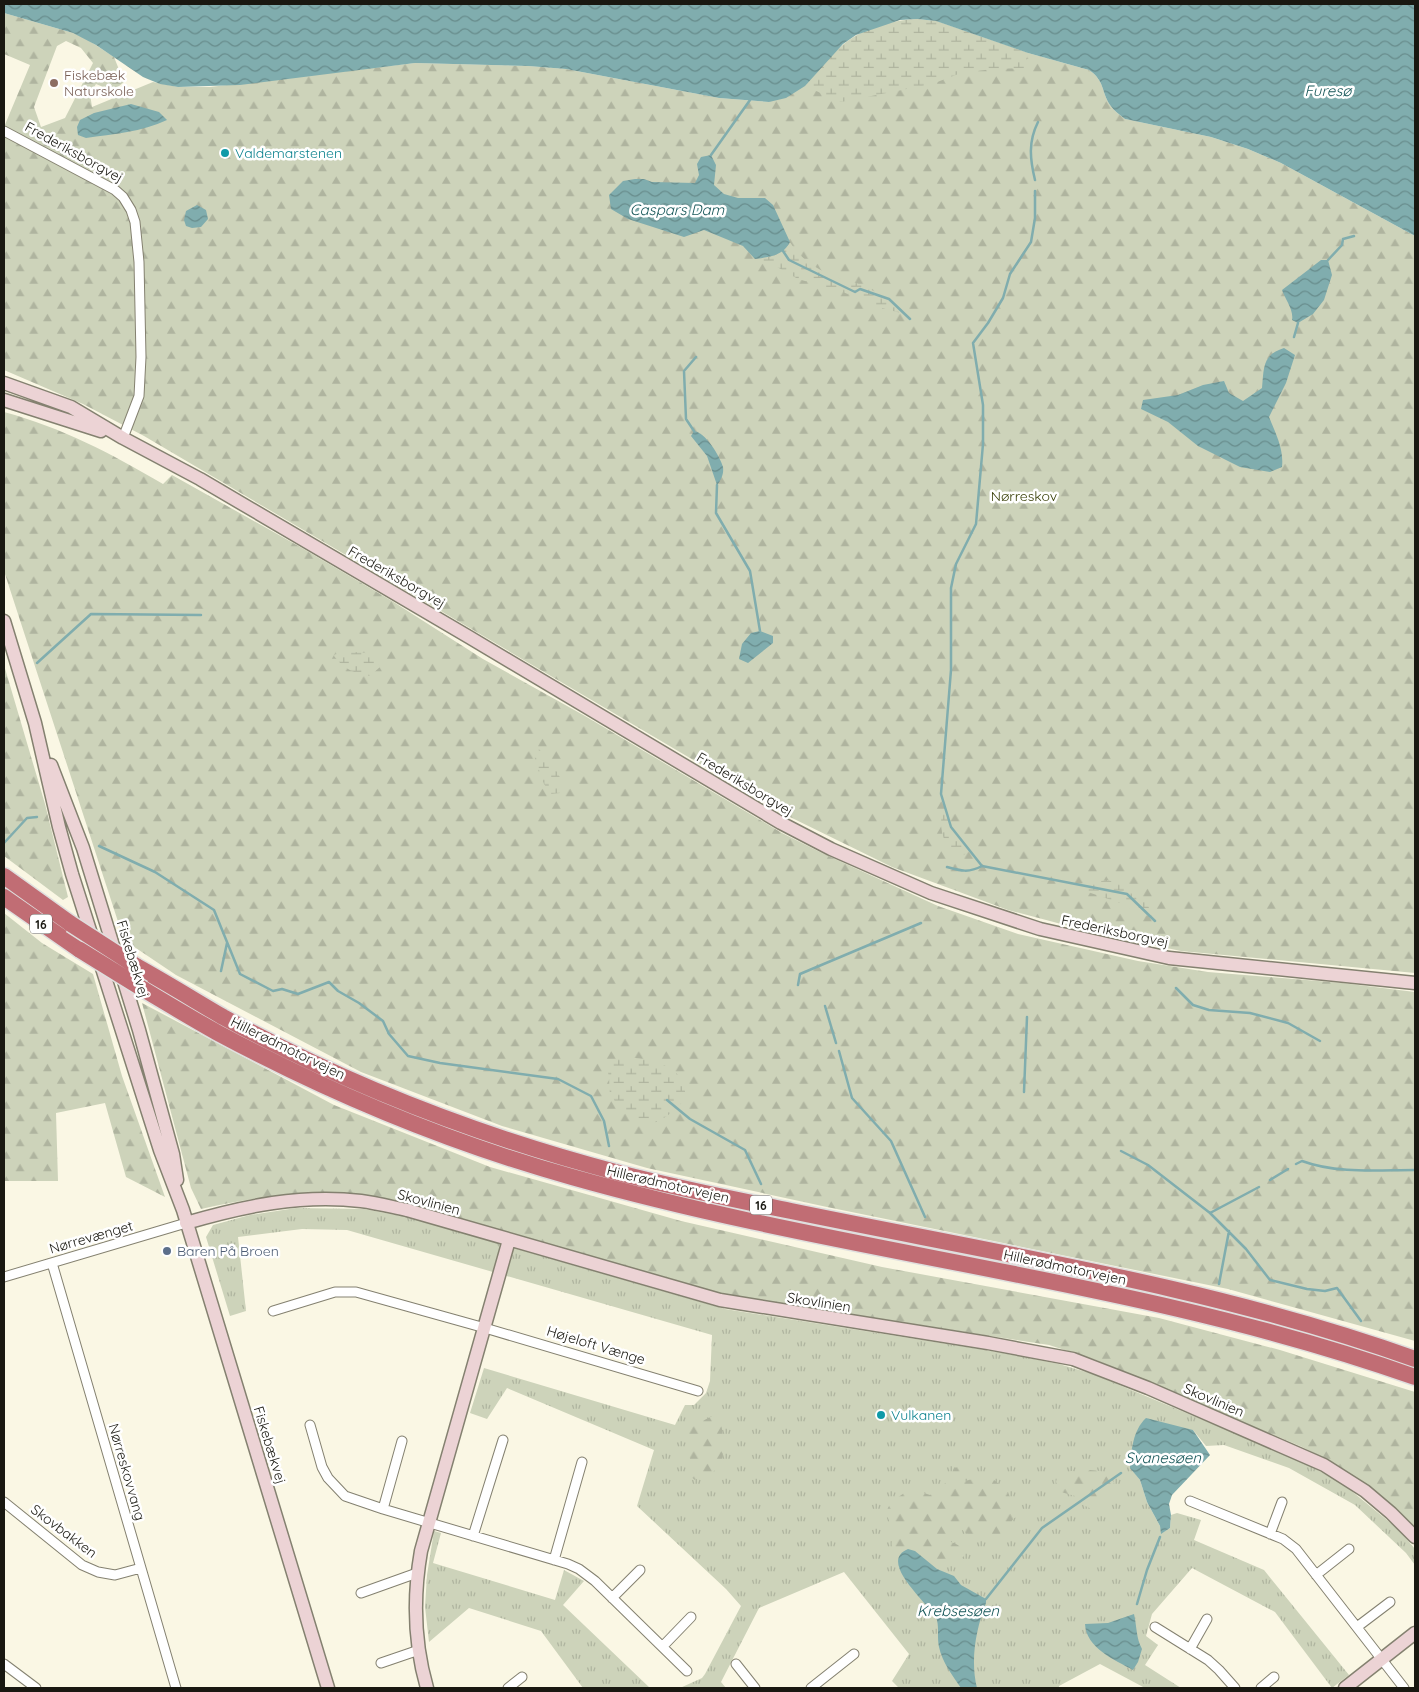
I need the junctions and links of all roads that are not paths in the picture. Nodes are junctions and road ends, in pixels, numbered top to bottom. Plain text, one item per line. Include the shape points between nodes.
1 (4, 131) edge
2 (4, 383) edge
3 (4, 400) edge
4 (124, 438) junction
5 (4, 621) edge
6 (35, 723) junction
7 (4, 876) edge
8 (4, 897) edge
9 (1415, 983) edge
10 (183, 1210) junction
11 (186, 1223) junction
12 (509, 1240) junction
13 (52, 1263) junction
14 (4, 1277) edge
15 (273, 1311) dead end
16 (485, 1328) junction
17 (1415, 1359) edge
18 (1415, 1377) edge
19 (698, 1391) dead end
20 (310, 1426) dead end
21 (503, 1440) dead end
22 (402, 1441) dead end
23 (582, 1462) dead end
24 (1190, 1501) dead end
25 (4, 1502) edge
26 (1282, 1502) dead end
27 (383, 1509) junction
28 (428, 1522) junction
29 (1270, 1534) junction
30 (473, 1536) junction
31 (1415, 1537) edge
32 (1349, 1549) dead end
33 (554, 1560) junction
34 (141, 1568) junction
35 (640, 1570) dead end
36 (417, 1573) junction
37 (1316, 1575) junction
38 (361, 1593) dead end
39 (612, 1598) junction
40 (1390, 1602) dead end
41 (691, 1617) dead end
42 (1207, 1619) dead end
43 (1155, 1627) dead end
44 (1357, 1627) junction
45 (1415, 1633) edge
46 (662, 1646) junction
47 (1190, 1649) junction
48 (419, 1650) junction
49 (854, 1654) dead end
50 (1382, 1659) junction
51 (381, 1663) dead end
52 (4, 1664) edge
53 (736, 1664) dead end
54 (687, 1670) dead end
55 (522, 1677) dead end
56 (1274, 1677) dead end
57 (36, 1688) edge
58 (176, 1688) edge
59 (328, 1688) edge
60 (427, 1688) edge
61 (508, 1688) edge
62 (755, 1688) edge
63 (812, 1688) edge
64 (1235, 1688) edge
65 (1261, 1688) edge
66 (1345, 1688) edge
67 (1404, 1688) edge

1 - 4 street, Frederiksborgvej via 108,186 123,197 131,210 139,262 140,357 138,396
2 - 4 street, Frederiksborgvej via 71,407
3 - 4 street, Frederiksborgvej
4 - 9 street, Frederiksborgvej via 292,532 795,831 930,893 1040,929 1168,958
5 - 6 street, Fiskebækvej
6 - 10 street, Fiskebækvej via 72,874 160,1150
6 - 10 street, Fiskebækvej via 83,848 136,1021 172,1154
7 - 17 highway, Hillerødmotorvejen / 16, bridge via 136,966 225,1017 361,1083 497,1136 618,1173 698,1192 1168,1289 1266,1313
8 - 18 highway, Hillerødmotorvejen / 16, bridge via 143,989 218,1033 288,1068 436,1131 570,1177 697,1209 1164,1305 1261,1328
10 - 11 street, Fiskebækvej
11 - 12 street, Skovlinien via 278,1201 361,1201 407,1210
11 - 13 street, Nørrevænget
11 - 59 street, Fiskebækvej
12 - 16 street
12 - 31 street, Skovlinien via 720,1300 1073,1359 1324,1465 1365,1491
13 - 14 street, Nørrevænget
13 - 34 street, Nørreskovvang
15 - 16 street, Højeloft Vænge via 346,1291
16 - 19 street, Højeloft Vænge
16 - 28 street
20 - 27 street via 328,1478 345,1496
21 - 30 street
22 - 27 street
23 - 33 street
24 - 29 street
25 - 34 street, Skovbakken via 82,1565 114,1574
26 - 29 street
27 - 28 street
28 - 30 street
28 - 36 street
29 - 37 street via 1296,1549
30 - 33 street
32 - 37 street
33 - 39 street via 579,1570
34 - 58 street, Nørreskovvang
35 - 39 street
36 - 38 street
36 - 48 street via 415,1605
37 - 44 street
39 - 46 street
40 - 44 street
41 - 46 street
42 - 47 street
43 - 47 street
44 - 50 street
45 - 50 street
46 - 54 street
47 - 64 street via 1219,1670
48 - 51 street
48 - 60 street
49 - 63 street
50 - 66 street
50 - 67 street
52 - 57 street
53 - 62 street
55 - 61 street
56 - 65 street

